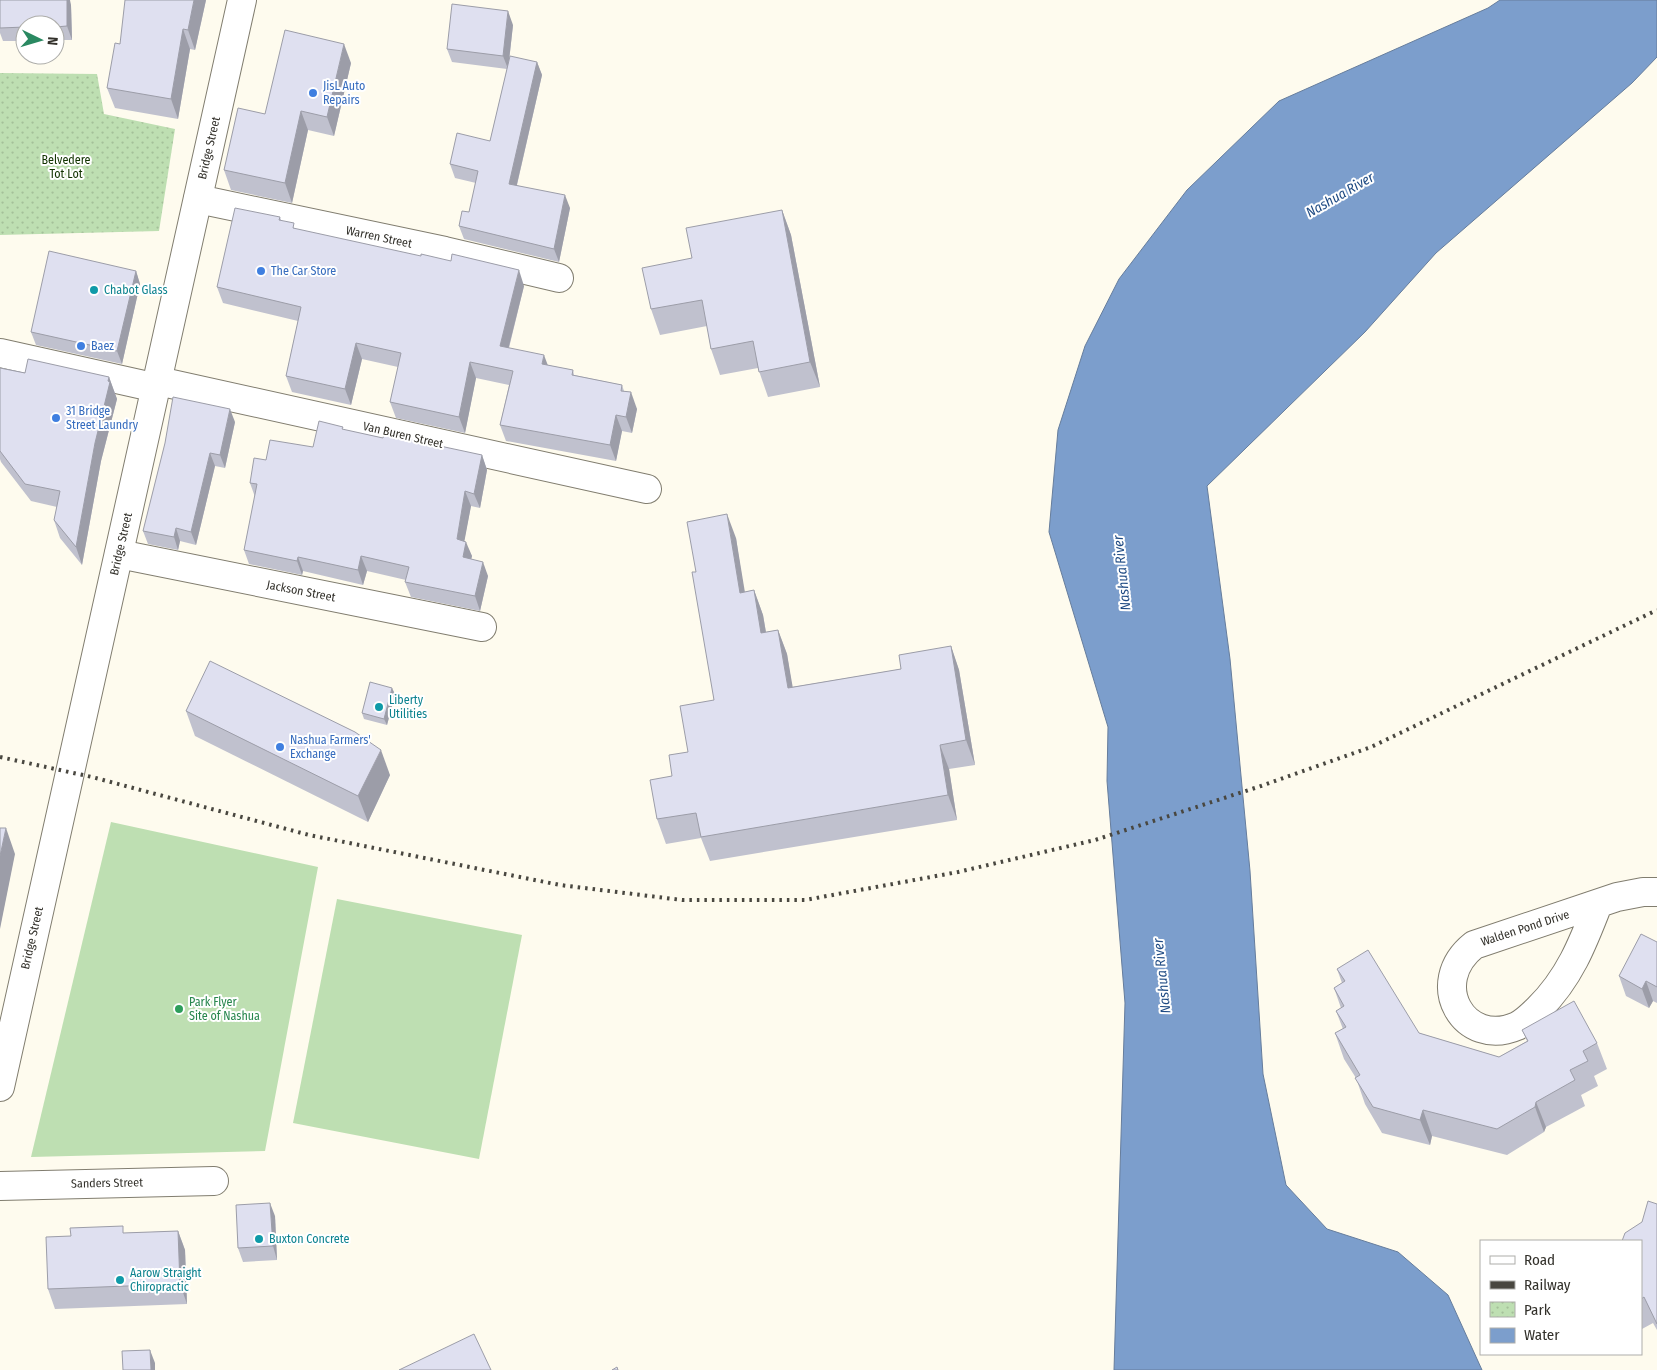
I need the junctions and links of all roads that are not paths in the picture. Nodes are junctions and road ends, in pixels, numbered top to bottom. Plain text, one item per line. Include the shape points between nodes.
1 (242, 0) edge
2 (198, 199) junction
3 (559, 278) dead end
4 (0, 353) edge
5 (157, 385) junction
6 (647, 489) dead end
7 (119, 554) junction
8 (482, 627) dead end
9 (1657, 892) edge
10 (1598, 904) junction
11 (10, 991) edge
12 (0, 1087) edge
13 (214, 1181) dead end
14 (0, 1186) edge

1 - 2 street, Bridge Street
2 - 3 street, Warren Street
2 - 5 street, Bridge Street
4 - 5 street, Van Buren Street
5 - 6 street, Van Buren Street
5 - 7 street, Bridge Street
7 - 8 street, Jackson Street
7 - 11 street, Bridge Street
9 - 10 street, Walden Pond Drive via 1643,892
10 - 10 street, Walden Pond Drive via 1474,945 1454,966 1451,980 1456,1008 1477,1027 1491,1031 1519,1025 1550,998 1580,952
11 - 12 street, Bridge Street
13 - 14 street, Sanders Street

